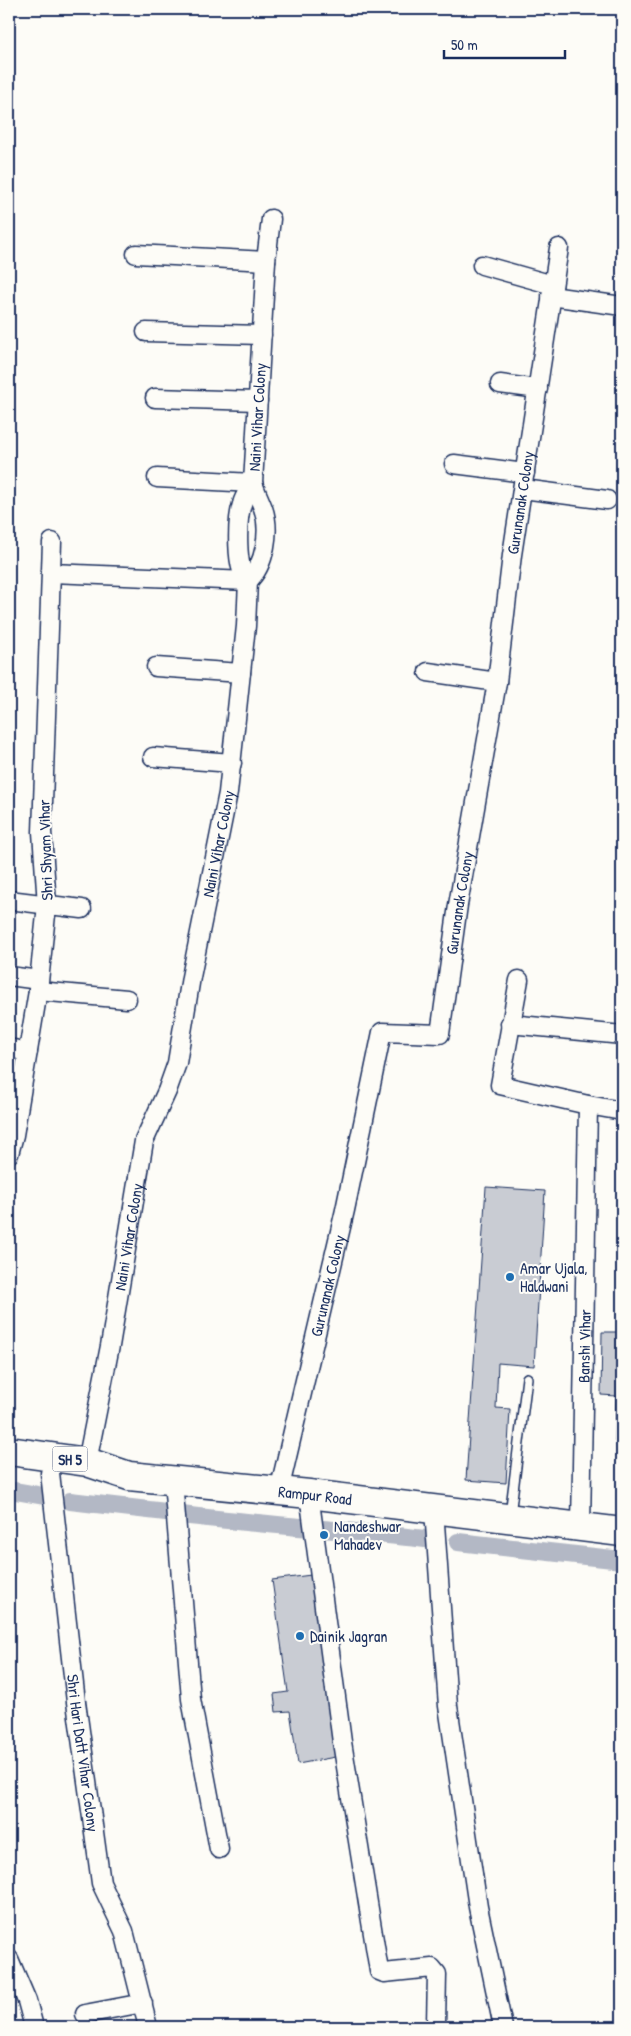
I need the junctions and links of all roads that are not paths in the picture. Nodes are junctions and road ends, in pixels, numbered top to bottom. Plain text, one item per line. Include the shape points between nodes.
1 (271, 218) dead end
2 (559, 248) dead end
3 (136, 254) dead end
4 (266, 261) junction
5 (482, 265) dead end
6 (552, 290) junction
7 (622, 306) edge
8 (146, 332) dead end
9 (262, 335) junction
10 (500, 384) dead end
11 (538, 389) junction
12 (155, 398) dead end
13 (258, 401) junction
14 (454, 464) dead end
15 (157, 478) dead end
16 (524, 481) junction
17 (253, 483) junction
18 (607, 500) dead end
19 (52, 542) dead end
20 (51, 573) junction
21 (248, 581) junction
22 (156, 667) dead end
23 (428, 672) dead end
24 (241, 673) junction
25 (497, 682) junction
26 (153, 757) dead end
27 (232, 763) junction
28 (9, 900) edge
29 (47, 905) junction
30 (82, 909) dead end
31 (9, 976) edge
32 (519, 980) dead end
33 (39, 985) junction
34 (127, 999) dead end
35 (510, 1024) junction
36 (622, 1035) edge
37 (9, 1048) edge
38 (28, 1052) junction
39 (588, 1105) junction
40 (622, 1111) edge
41 (9, 1154) edge
42 (527, 1378) dead end
43 (9, 1451) edge
44 (87, 1462) junction
45 (9, 1468) edge
46 (50, 1473) junction
47 (129, 1476) junction
48 (172, 1481) junction
49 (279, 1491) junction
50 (309, 1494) junction
51 (434, 1510) junction
52 (510, 1518) junction
53 (581, 1527) junction
54 (622, 1532) edge
55 (219, 1848) dead end
56 (9, 1959) edge
57 (143, 2003) junction
58 (85, 2014) dead end
59 (436, 2024) dead end
60 (34, 2027) edge
61 (148, 2027) edge
62 (504, 2027) edge

1 - 4 street, Naini Vihar Colony
2 - 6 street, Gurunanak Colony
3 - 4 street
4 - 9 street, Naini Vihar Colony
5 - 6 street
6 - 7 street
6 - 11 street, Gurunanak Colony
8 - 9 street
9 - 13 street, Naini Vihar Colony
10 - 11 street
11 - 16 street, Gurunanak Colony
12 - 13 street
13 - 17 street, Naini Vihar Colony
14 - 16 street
15 - 17 street
16 - 18 street
16 - 25 street, Gurunanak Colony
17 - 21 street, Naini Vihar Colony via 241,505 238,550 239,564
17 - 21 street via 264,509 266,536 259,566
19 - 20 street, Shri Shyam Vihar
20 - 21 street
20 - 29 street, Shri Shyam Vihar via 42,832
21 - 24 street, Naini Vihar Colony
22 - 24 street
23 - 25 street
24 - 27 street, Naini Vihar Colony
25 - 49 street, Gurunanak Colony via 458,904 440,1034 382,1032 345,1210
26 - 27 street
27 - 44 street, Naini Vihar Colony via 178,1064 144,1140
28 - 29 street
29 - 30 street
29 - 33 street, Shri Shyam Vihar
31 - 33 street
32 - 35 street
33 - 34 street
33 - 38 street, Shri Shyam Vihar
35 - 36 street
35 - 39 street via 500,1085
37 - 38 street
38 - 41 street, Shri Shyam Vihar
39 - 40 street
39 - 53 street, Banshi Vihar
42 - 52 lane
43 - 44 main road, Rampur Road / SH 5
44 - 47 main road, Rampur Road / SH 5
45 - 46 main road
46 - 47 main road
46 - 57 street, Shri Hari Datt Vihar Colony via 101,1883 124,1931
47 - 48 main road, Rampur Road / SH 5
48 - 49 main road, Rampur Road / SH 5
48 - 55 street via 191,1699
49 - 50 main road, Rampur Road / SH 5
50 - 51 main road, Rampur Road / SH 5
50 - 59 street via 342,1742 379,1971 435,1970
51 - 52 main road, Rampur Road / SH 5
51 - 62 street via 448,1706 478,1907
52 - 53 main road, Rampur Road / SH 5
53 - 54 main road, Rampur Road / SH 5
56 - 60 street
57 - 58 street
57 - 61 street, Shri Hari Datt Vihar Colony

